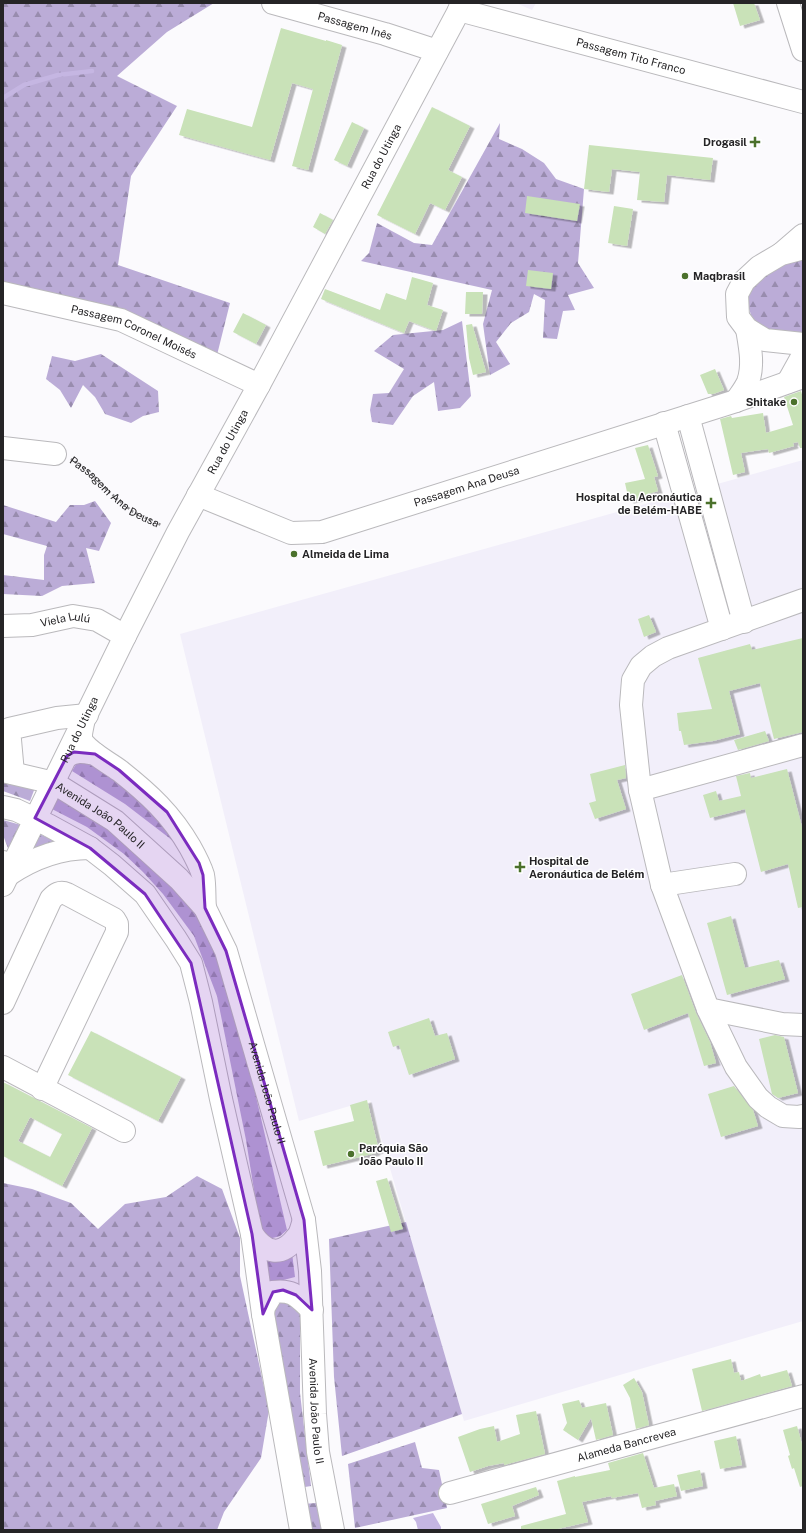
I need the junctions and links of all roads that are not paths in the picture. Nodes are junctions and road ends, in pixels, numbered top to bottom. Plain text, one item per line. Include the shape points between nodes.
1 (273, 3) edge
2 (788, 3) edge
3 (461, 6) edge
4 (803, 50) edge
5 (438, 51) junction
6 (803, 102) edge
7 (803, 236) edge
8 (803, 248) edge
9 (781, 254) junction
10 (3, 293) edge
11 (747, 329) junction
12 (803, 344) edge
13 (803, 355) edge
14 (796, 380) edge
15 (260, 385) junction
16 (736, 401) junction
17 (688, 416) junction
18 (664, 423) junction
19 (3, 448) edge
20 (55, 454) road end
21 (700, 465) junction
22 (678, 473) junction
23 (198, 495) junction
24 (803, 600) edge
25 (744, 622) junction
26 (3, 626) edge
27 (722, 629) junction
28 (125, 636) junction
29 (85, 719) junction
30 (803, 745) edge
31 (95, 754) junction
32 (67, 756) junction
33 (8, 772) edge
34 (54, 783) junction
35 (640, 790) junction
36 (3, 807) edge
37 (35, 818) junction
38 (90, 848) junction
39 (5, 874) edge
40 (735, 874) dead end
41 (662, 885) junction
42 (205, 908) junction
43 (3, 1003) edge
44 (708, 1009) junction
45 (803, 1025) edge
46 (3, 1067) edge
47 (42, 1088) junction
48 (803, 1116) edge
49 (124, 1130) dead end
50 (304, 1220) junction
51 (252, 1234) junction
52 (312, 1310) junction
53 (263, 1314) junction
54 (803, 1396) edge
55 (450, 1493) dead end
56 (301, 1530) edge
57 (333, 1530) edge

1 - 5 main road, Passagem Inês
2 - 4 main road
3 - 5 main road, Rua do Utinga
3 - 6 main road, Passagem Tito Franco
5 - 15 main road, Rua do Utinga
7 - 9 main road
8 - 9 main road
9 - 11 main road via 744,281 737,294 738,317
10 - 15 main road, Passagem Coronel Moisés via 121,320
11 - 12 main road via 765,340
11 - 16 main road via 751,369 747,383
13 - 14 main road
14 - 16 main road, Passagem Ana Deusa
15 - 23 main road, Rua do Utinga
16 - 17 main road, Passagem Ana Deusa
17 - 18 main road, Passagem Ana Deusa
17 - 21 main road
18 - 22 main road
18 - 23 main road, Passagem Ana Deusa via 322,532 291,533
19 - 20 main road, Passagem Ana Deusa
21 - 22 main road via 700,472 692,478 683,477
21 - 25 main road
22 - 27 main road
23 - 28 main road, Rua do Utinga
24 - 25 main road
25 - 27 main road
26 - 28 main road, Viela Lulú via 32,625 73,616 97,620
27 - 35 main road via 653,656 641,666 633,680 631,705
28 - 29 main road, Rua do Utinga
29 - 31 main road via 80,736 82,742
29 - 32 main road, Rua do Utinga
29 - 33 main road via 57,718 9,729
30 - 35 main road
31 - 32 main road via 74,752
31 - 42 main road via 144,791 167,812 182,833 198,860 203,876
32 - 34 main road, Rua do Utinga
33 - 34 main road, Avenida João Paulo II
34 - 37 main road, Rua do Utinga
34 - 42 main road, Avenida João Paulo II via 115,821 179,879
35 - 41 main road
36 - 37 main road
37 - 38 main road
37 - 39 main road, Rua do Utinga
38 - 39 main road via 66,849 36,858
38 - 51 main road via 144,894 191,963 202,1002
40 - 41 main road
41 - 44 main road
42 - 50 main road, Avenida João Paulo II via 226,951
43 - 47 main road via 51,899 56,895 68,894 114,919 117,932
44 - 45 main road via 782,1024
44 - 48 main road via 736,1068 758,1098 783,1116
46 - 47 main road
47 - 49 main road
50 - 51 main road via 298,1236 290,1245 279,1250 271,1251 259,1244
50 - 52 main road, Avenida João Paulo II
51 - 53 main road
52 - 53 main road via 296,1295 283,1290 273,1292
52 - 57 main road, Avenida João Paulo II via 318,1452
53 - 56 main road
54 - 55 main road, Alameda Bancrevea

